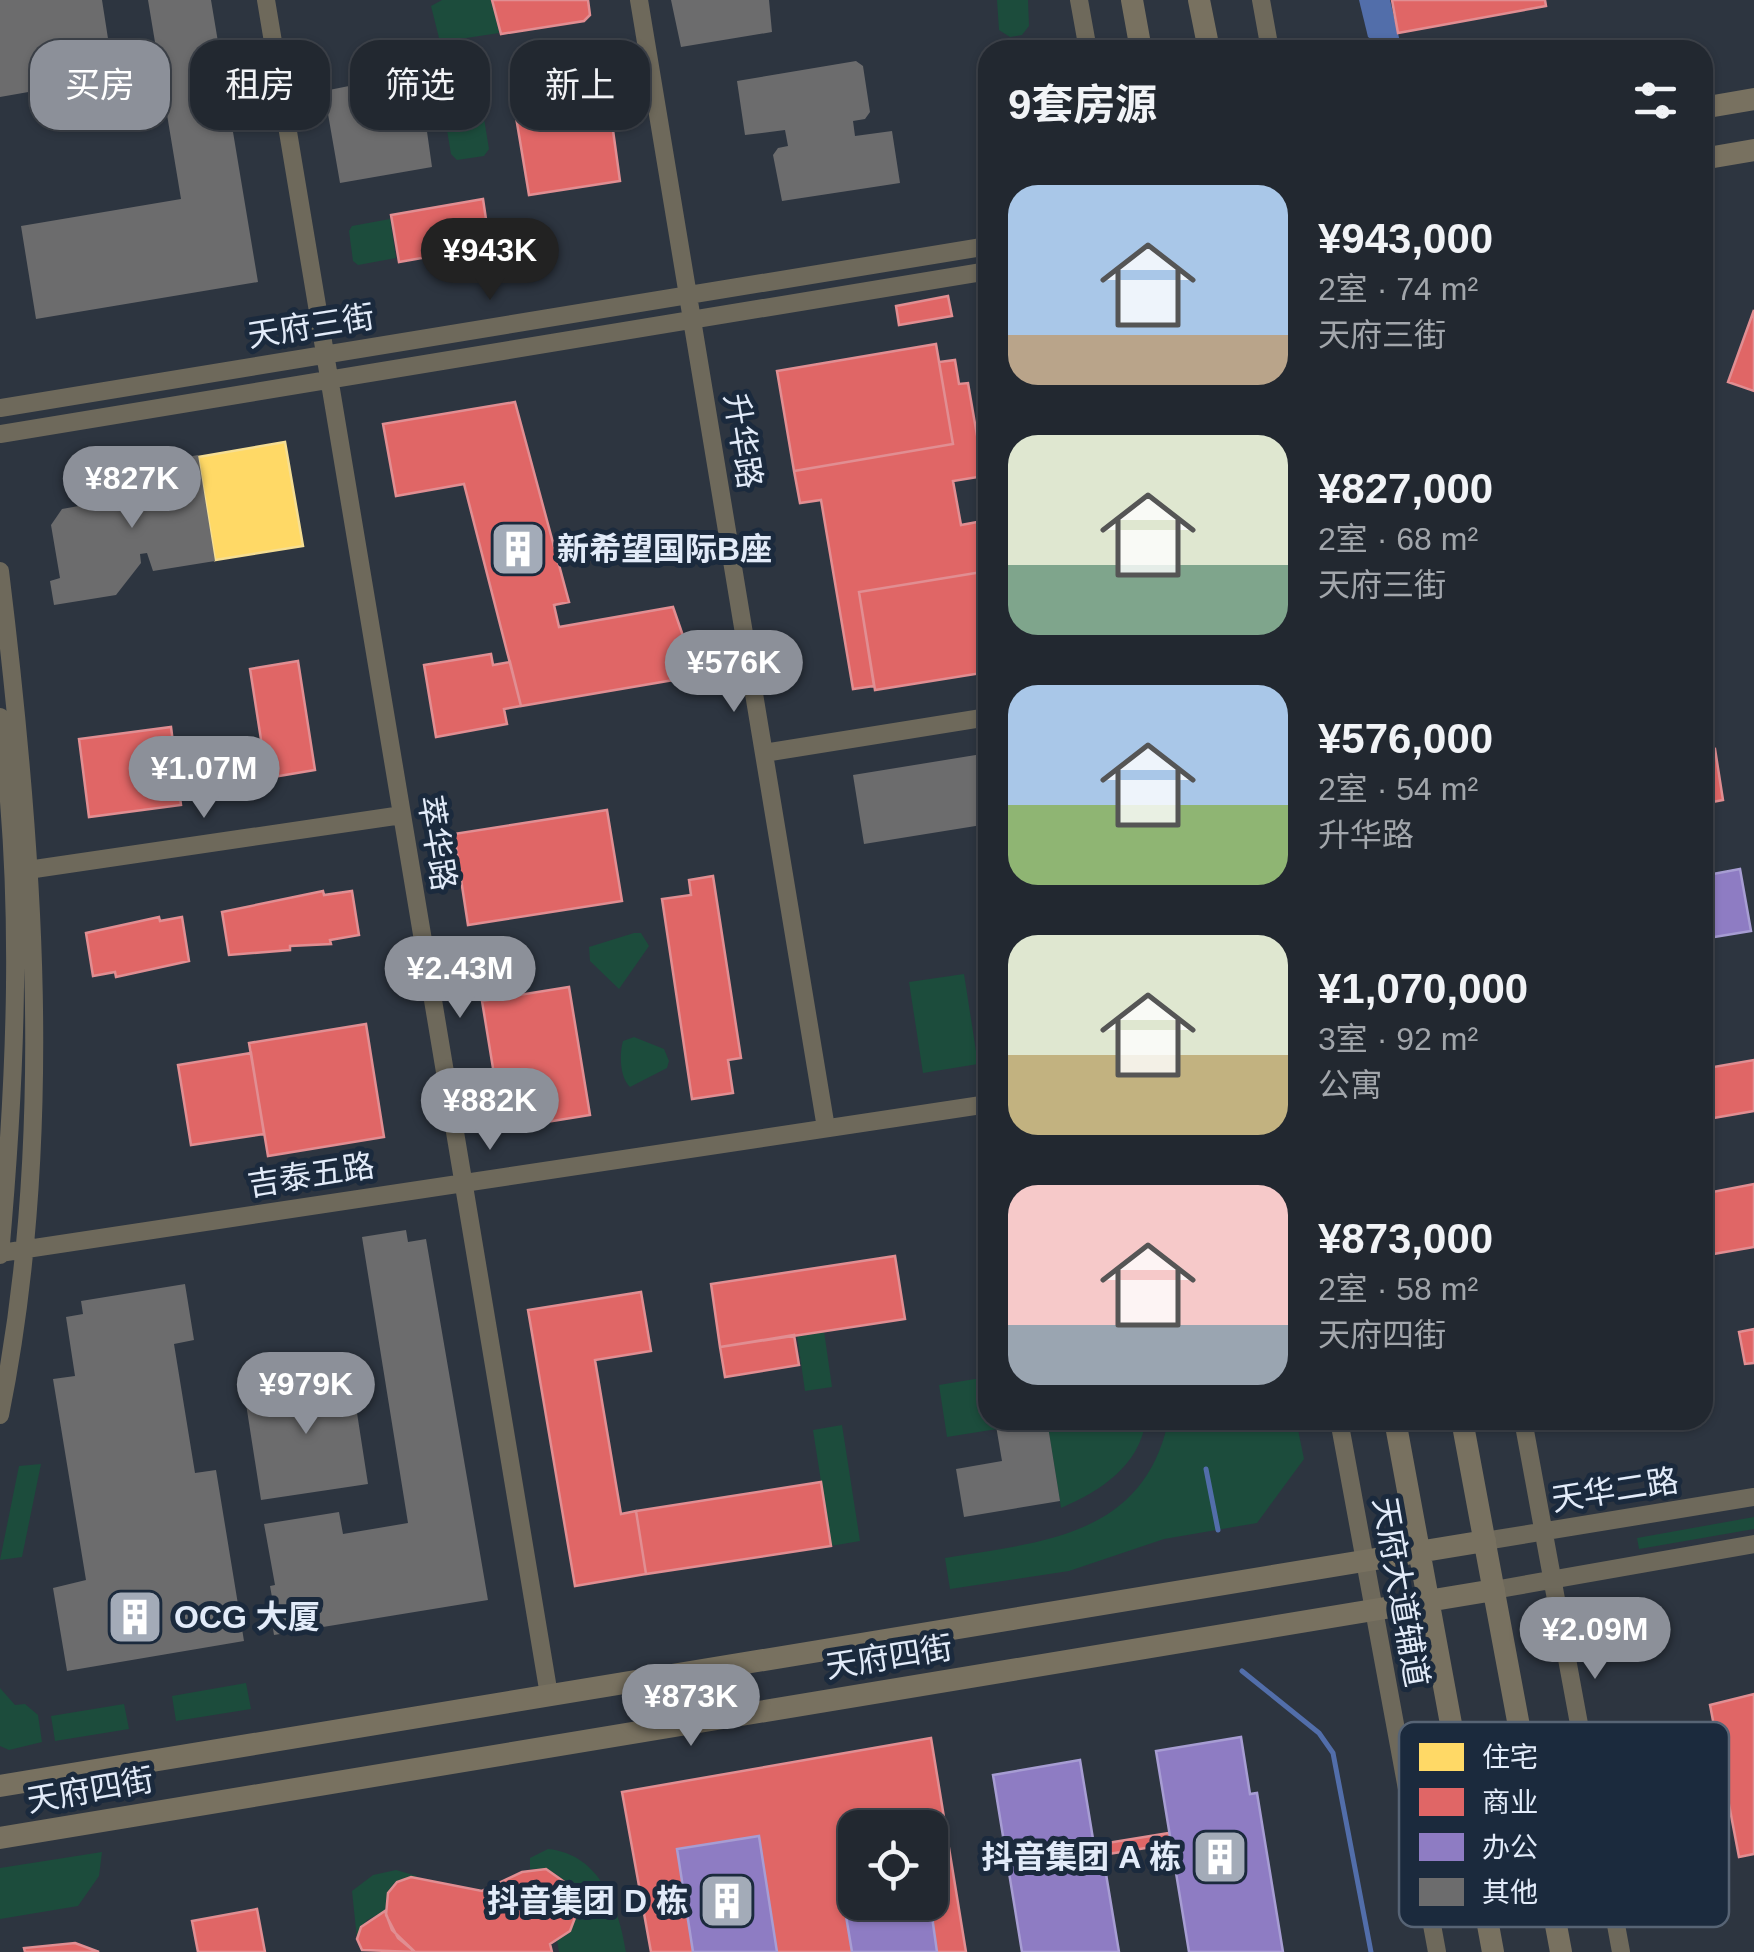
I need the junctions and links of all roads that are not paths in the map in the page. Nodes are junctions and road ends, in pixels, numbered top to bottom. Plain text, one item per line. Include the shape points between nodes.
1 (266, 0) edge
2 (639, 0) edge
3 (1079, 0) edge
4 (1132, 0) edge
5 (1200, 0) edge
6 (1261, 0) edge
7 (1086, 40) edge
8 (1139, 40) edge
9 (1207, 40) edge
10 (1268, 40) edge
11 (1754, 99) edge
12 (1713, 106) edge
13 (1754, 150) edge
14 (1713, 157) edge
15 (978, 248) edge
16 (978, 273) edge
17 (688, 295) junction
18 (692, 320) junction
19 (324, 355) junction
20 (329, 380) junction
21 (0, 408) edge
22 (0, 434) edge
23 (0, 571) edge
24 (0, 717) edge
25 (978, 719) edge
26 (764, 754) junction
27 (402, 816) junction
28 (21, 871) junction
29 (16, 1071) edge
30 (978, 1105) edge
31 (826, 1128) junction
32 (463, 1181) junction
33 (23, 1250) junction
34 (0, 1254) edge
35 (0, 1415) edge
36 (1341, 1430) edge
37 (1396, 1430) edge
38 (1464, 1430) edge
39 (1525, 1430) edge
40 (1754, 1497) edge
41 (1544, 1532) junction
42 (1485, 1541) junction
43 (1754, 1544) edge
44 (1419, 1551) junction
45 (1365, 1560) junction
46 (1552, 1580) junction
47 (1494, 1590) junction
48 (1428, 1601) junction
49 (1374, 1609) junction
50 (549, 1695) junction
51 (1450, 1722) edge
52 (1518, 1722) edge
53 (1578, 1722) edge
54 (1399, 1745) edge
55 (0, 1786) edge
56 (0, 1838) edge
57 (1432, 1927) edge
58 (1488, 1927) edge
59 (1556, 1927) edge
60 (1616, 1927) edge
61 (1437, 1952) edge
62 (1493, 1952) edge
63 (1561, 1952) edge
64 (1621, 1952) edge

1 - 19 street, 萃华路
2 - 17 street, 升华路
3 - 7 street
4 - 8 main road
5 - 9 main road
6 - 10 street
11 - 12 main road
13 - 14 main road
15 - 17 street, 天府三街
16 - 18 street, 天府三街
17 - 18 street, 升华路
17 - 19 street, 天府三街
18 - 20 street, 天府三街
18 - 26 street, 升华路
19 - 20 street, 萃华路
19 - 21 street, 天府三街
20 - 22 street, 天府三街
20 - 27 street, 萃华路
23 - 28 street via 22,756
24 - 28 street
25 - 26 street
26 - 31 street, 升华路
27 - 28 street
27 - 32 street, 萃华路
28 - 29 street
29 - 33 street
29 - 34 street
30 - 31 street, 吉泰五路
31 - 32 street, 吉泰五路
32 - 33 street, 吉泰五路
32 - 50 street, 萃华路
33 - 34 street, 吉泰五路
33 - 35 street
36 - 45 street, 天府大道辅道
37 - 44 main road
38 - 42 main road
39 - 41 street
40 - 41 street, 天华二路
41 - 42 street, 天华二路
41 - 46 street
42 - 44 main road, 天府四街
42 - 47 main road
43 - 46 street
44 - 45 main road, 天府四街
44 - 48 main road
45 - 49 street, 天府大道辅道
45 - 50 main road, 天府四街
46 - 47 street
46 - 53 street
47 - 48 main road, 天府四街
47 - 52 main road
48 - 49 main road, 天府四街
48 - 51 main road
49 - 54 street, 天府大道辅道
49 - 56 main road, 天府四街
50 - 55 main road, 天府四街
57 - 61 street, 天府大道辅道
58 - 62 main road
59 - 63 main road
60 - 64 street

